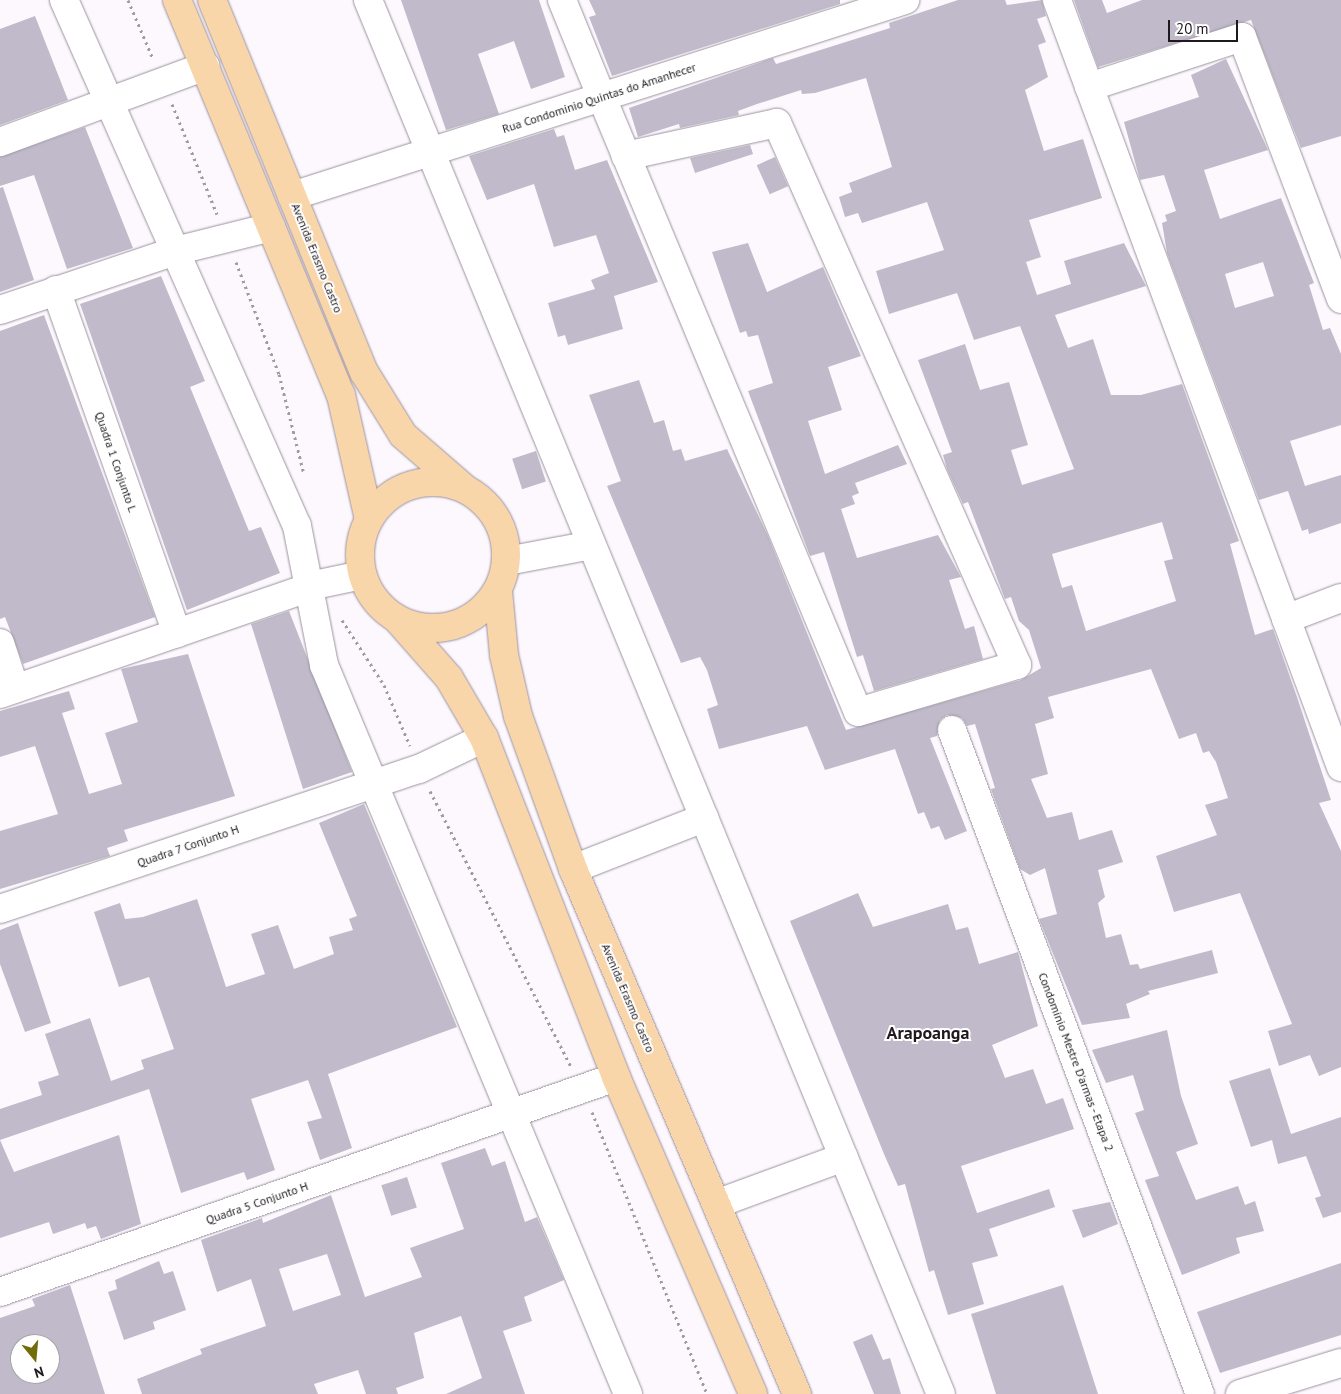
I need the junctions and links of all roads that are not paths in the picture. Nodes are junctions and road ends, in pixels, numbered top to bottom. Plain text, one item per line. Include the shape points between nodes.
1 (64, 0) edge
2 (177, 0) edge
3 (212, 0) edge
4 (368, 0) edge
5 (562, 0) edge
6 (905, 0) edge
7 (1056, 0) edge
8 (872, 5) edge
9 (205, 66) junction
10 (1089, 87) junction
11 (602, 98) junction
12 (110, 103) junction
13 (0, 142) edge
14 (430, 152) junction
15 (626, 156) junction
16 (292, 196) junction
17 (272, 227) junction
18 (175, 251) junction
19 (56, 290) junction
20 (1341, 299) edge
21 (0, 310) edge
22 (464, 488) junction
23 (369, 519) junction
24 (592, 544) junction
25 (507, 561) junction
26 (362, 574) junction
27 (309, 588) junction
28 (498, 591) junction
29 (1341, 598) edge
30 (1286, 619) junction
31 (398, 620) junction
32 (177, 633) junction
33 (0, 643) edge
34 (8, 692) edge
35 (952, 730) dead end
36 (484, 738) junction
37 (1341, 767) edge
38 (377, 783) junction
39 (704, 818) junction
40 (573, 869) junction
41 (0, 909) edge
42 (616, 1077) junction
43 (513, 1113) junction
44 (844, 1157) junction
45 (716, 1204) junction
46 (0, 1292) edge
47 (1341, 1363) edge
48 (628, 1394) edge
49 (753, 1394) edge
50 (797, 1394) edge
51 (941, 1394) edge
52 (1200, 1394) edge
53 (1240, 1394) edge

1 - 12 street
2 - 9 main road
3 - 16 main road, Avenida Erasmo Castro
4 - 14 street
5 - 11 street
6 - 8 street, Rua Condomínio Quintas do Amanhecer
7 - 10 street
8 - 11 street, Rua Condomínio Quintas do Amanhecer
9 - 12 street
9 - 17 main road
10 - 20 street via 1242,36
10 - 30 street
11 - 14 street, Rua Condomínio Quintas do Amanhecer
11 - 15 street
12 - 13 street
12 - 18 street
14 - 16 street, Rua Condomínio Quintas do Amanhecer
14 - 24 street
15 - 15 street via 858,712 1017,666 777,123
16 - 22 main road, Avenida Erasmo Castro via 364,372 403,435
17 - 18 street
17 - 23 main road via 341,395
18 - 19 street
18 - 27 street via 297,526
19 - 21 street
19 - 32 street, Quadra 1 Conjunto L
22 - 23 main road via 438,482 410,485 387,498
22 - 25 main road via 483,500 497,518
23 - 26 main road via 362,537
24 - 25 street
24 - 39 street
25 - 28 main road
26 - 27 street
26 - 31 main road via 376,601
27 - 32 street
27 - 38 street via 324,664
28 - 31 main road via 479,613 453,626 425,628
28 - 40 main road, Avenida Erasmo Castro via 504,655 518,716
29 - 30 street
30 - 37 street
31 - 36 main road via 449,678
32 - 34 street
33 - 34 street
35 - 52 street, Condomínio Mestre D'armas - Etapa 2
36 - 38 street, Quadra 7 Conjunto H via 419,769
36 - 42 main road
38 - 41 street, Quadra 7 Conjunto H
38 - 43 street
39 - 40 street
39 - 44 street
40 - 45 main road, Avenida Erasmo Castro
42 - 43 street, Quadra 5 Conjunto H
42 - 49 main road
43 - 46 street, Quadra 5 Conjunto H
43 - 48 street
44 - 45 street
44 - 51 street
45 - 50 main road, Avenida Erasmo Castro
47 - 53 street

